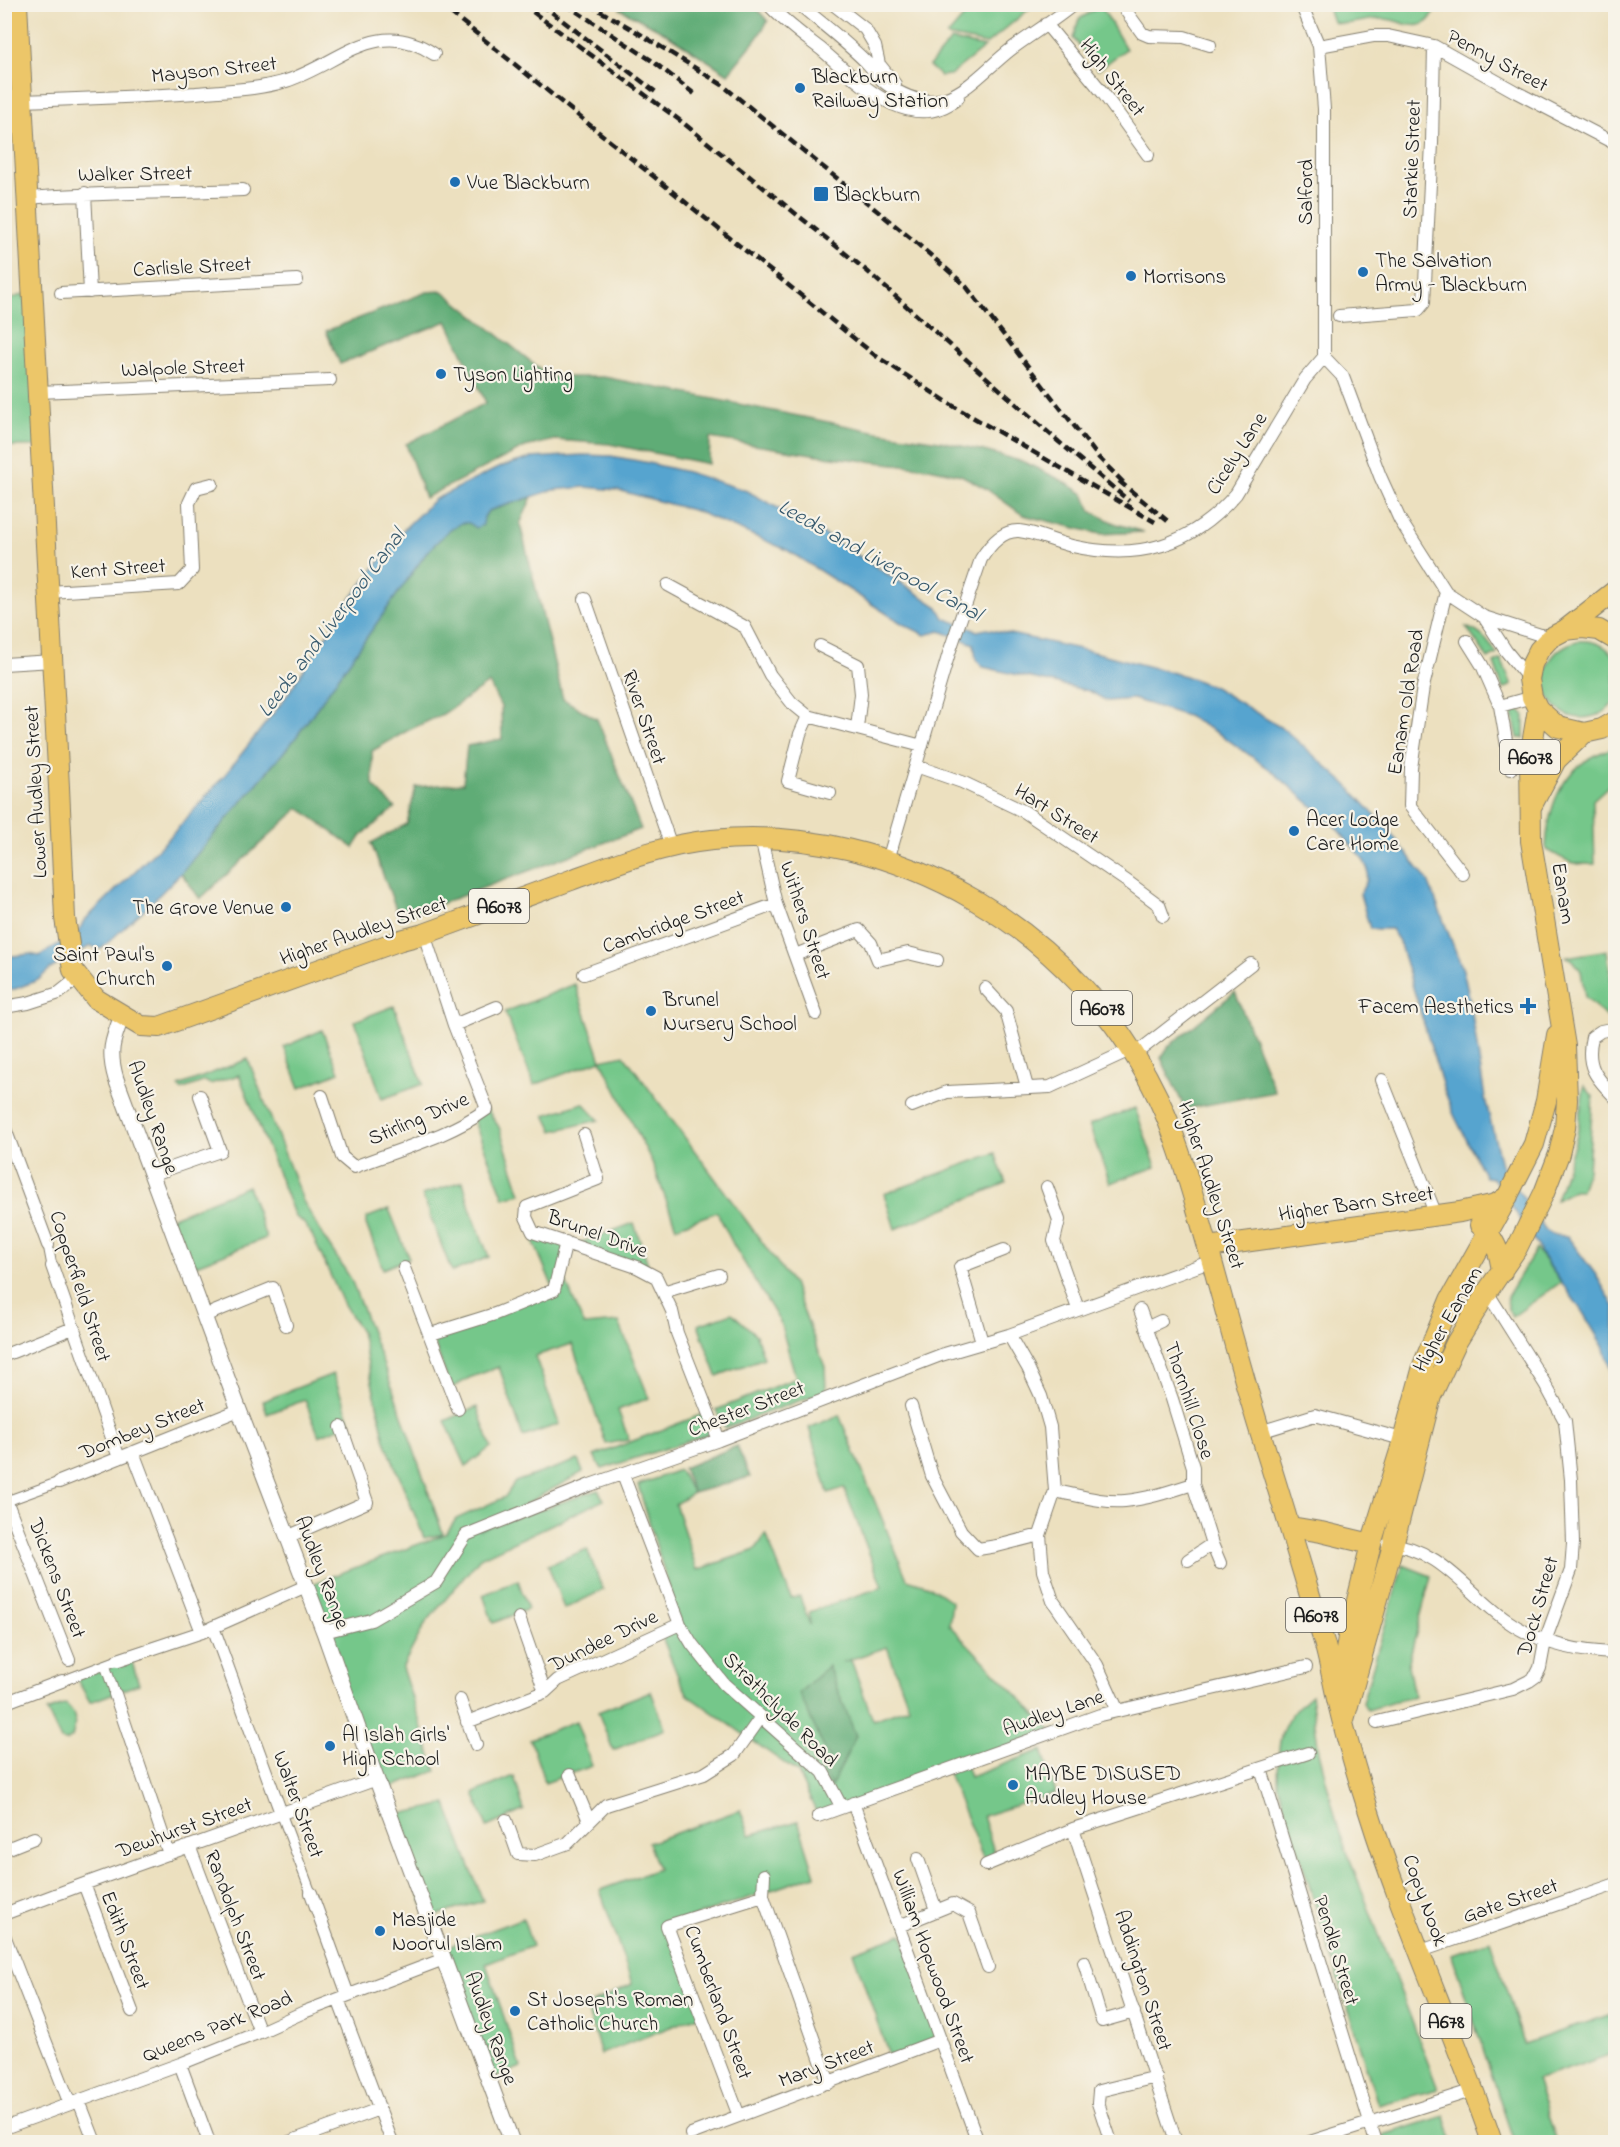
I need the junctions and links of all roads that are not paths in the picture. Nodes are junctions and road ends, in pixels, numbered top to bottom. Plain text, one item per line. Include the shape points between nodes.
1 (17, 4) edge
2 (768, 4) edge
3 (799, 4) edge
4 (833, 4) edge
5 (1074, 4) edge
6 (1121, 4) edge
7 (1301, 4) edge
8 (1046, 24) junction
9 (1210, 45) dead end
10 (1319, 45) junction
11 (1434, 46) junction
12 (434, 54) dead end
13 (974, 83) junction
14 (898, 91) junction
15 (22, 101) junction
16 (1616, 144) edge
17 (1148, 154) dead end
18 (243, 190) dead end
19 (85, 193) junction
20 (28, 198) junction
21 (297, 280) dead end
22 (90, 292) junction
23 (61, 293) dead end
24 (1339, 316) dead end
25 (1324, 357) junction
26 (330, 380) dead end
27 (38, 392) junction
28 (212, 484) dead end
29 (668, 585) dead end
30 (1616, 590) edge
31 (49, 592) junction
32 (1446, 592) junction
33 (585, 599) dead end
34 (1484, 616) junction
35 (1558, 634) junction
36 (1616, 640) edge
37 (1467, 641) dead end
38 (820, 646) dead end
39 (53, 661) junction
40 (4, 664) edge
41 (1533, 695) junction
42 (1500, 705) junction
43 (808, 716) junction
44 (1616, 721) edge
45 (857, 728) junction
46 (1584, 733) junction
47 (922, 746) junction
48 (916, 766) junction
49 (1511, 769) dead end
50 (830, 793) dead end
51 (1531, 807) junction
52 (761, 838) junction
53 (670, 846) junction
54 (888, 860) junction
55 (1462, 874) dead end
56 (776, 903) junction
57 (1163, 916) dead end
58 (424, 934) junction
59 (795, 955) junction
60 (937, 960) dead end
61 (1251, 964) dead end
62 (76, 974) junction
63 (584, 974) dead end
64 (1555, 986) joint
65 (985, 988) dead end
66 (4, 1007) edge
67 (497, 1007) dead end
68 (816, 1014) dead end
69 (1560, 1014) junction
70 (122, 1016) junction
71 (454, 1025) junction
72 (1616, 1028) edge
73 (1133, 1052) junction
74 (1382, 1080) dead end
75 (1027, 1087) junction
76 (200, 1096) dead end
77 (322, 1096) dead end
78 (1616, 1098) edge
79 (912, 1106) dead end
80 (4, 1126) edge
81 (584, 1136) dead end
82 (151, 1174) junction
83 (1047, 1187) dead end
84 (1504, 1202) junction
85 (1460, 1212) junction
86 (1436, 1215) junction
87 (1487, 1231) junction
88 (566, 1242) junction
89 (48, 1245) joint
90 (1004, 1250) dead end
91 (1210, 1254) junction
92 (52, 1266) joint
93 (404, 1268) dead end
94 (1502, 1272) junction
95 (720, 1275) dead end
96 (663, 1292) junction
97 (1487, 1292) junction
98 (1078, 1309) junction
99 (1140, 1310) dead end
100 (204, 1316) junction
101 (1161, 1321) dead end
102 (286, 1325) dead end
103 (73, 1328) junction
104 (1146, 1328) junction
105 (431, 1334) junction
106 (1009, 1335) junction
107 (982, 1342) junction
108 (5, 1355) edge
109 (911, 1406) dead end
110 (458, 1409) dead end
111 (239, 1410) junction
112 (341, 1427) dead end
113 (1260, 1432) junction
114 (719, 1440) junction
115 (1411, 1442) junction
116 (133, 1452) junction
117 (119, 1458) junction
118 (622, 1474) junction
119 (60, 1482) joint
120 (1193, 1484) junction
121 (1055, 1491) junction
122 (5, 1499) edge
123 (1291, 1527) junction
124 (1040, 1535) junction
125 (287, 1537) junction
126 (1212, 1544) junction
127 (1371, 1544) junction
128 (1393, 1545) junction
129 (1188, 1560) dead end
130 (1220, 1563) dead end
131 (306, 1586) junction
132 (519, 1618) dead end
133 (680, 1624) junction
134 (208, 1629) junction
135 (324, 1632) junction
136 (1545, 1641) junction
137 (1616, 1653) edge
138 (69, 1660) joint
139 (118, 1660) joint
140 (105, 1665) junction
141 (1306, 1667) dead end
142 (75, 1676) junction
143 (62, 1681) joint
144 (544, 1692) junction
145 (115, 1694) joint
146 (460, 1700) dead end
147 (4, 1703) edge
148 (1338, 1703) junction
149 (1118, 1711) junction
150 (761, 1717) junction
151 (467, 1722) junction
152 (1377, 1722) dead end
153 (1343, 1723) junction
154 (476, 1744) dead end
155 (1308, 1753) dead end
156 (1261, 1769) junction
157 (570, 1775) dead end
158 (377, 1779) junction
159 (847, 1804) junction
160 (281, 1813) junction
161 (818, 1816) dead end
162 (506, 1820) dead end
163 (589, 1821) junction
164 (1073, 1829) junction
165 (34, 1838) dead end
166 (189, 1846) junction
167 (4, 1850) edge
168 (169, 1854) junction
169 (918, 1859) dead end
170 (987, 1865) dead end
171 (764, 1875) dead end
172 (84, 1884) junction
173 (1616, 1884) edge
174 (311, 1893) joint
175 (763, 1896) junction
176 (936, 1910) junction
177 (4, 1914) edge
178 (899, 1926) junction
179 (4, 1935) edge
180 (1418, 1952) junction
181 (444, 1959) junction
182 (1084, 1962) dead end
183 (988, 1967) dead end
184 (343, 1997) junction
185 (132, 2011) dead end
186 (1134, 2012) junction
187 (260, 2032) junction
188 (940, 2040) junction
189 (180, 2064) junction
190 (1156, 2077) junction
191 (829, 2083) junction
192 (1474, 2090) junction
193 (74, 2103) junction
194 (379, 2109) junction
195 (740, 2116) junction
196 (1371, 2124) junction
197 (4, 2128) edge
198 (691, 2134) dead end
199 (94, 2142) edge
200 (209, 2142) edge
201 (289, 2142) edge
202 (392, 2142) edge
203 (512, 2142) edge
204 (978, 2142) edge
205 (1111, 2142) edge
206 (1176, 2142) edge
207 (1310, 2142) edge
208 (1376, 2142) edge
209 (1492, 2142) edge

1 - 15 highway, Lower Audley Street
2 - 13 street via 872,93 897,106 936,111 948,106
3 - 14 street
4 - 14 street via 865,29 879,64
5 - 8 street
6 - 9 street via 1142,33 1184,37
7 - 10 street, Salford
8 - 13 street via 1009,50
8 - 17 street, High Street
10 - 11 street, Penny Street via 1388,36
10 - 25 street, Salford via 1324,109
11 - 16 street, Penny Street
11 - 24 street, Starkie Street via 1422,308
12 - 15 street, Mayson Street via 422,46 382,40 360,45 288,81 258,88
13 - 14 street via 943,99 930,101
15 - 20 highway, Lower Audley Street
18 - 19 street, Walker Street
19 - 20 street, Walker Street
19 - 22 street
20 - 27 highway, Lower Audley Street
21 - 22 street, Carlisle Street
22 - 23 street, Carlisle Street
25 - 32 street via 1342,377 1400,520
25 - 47 street, Cicely Lane via 1305,379 1236,494 1188,536 1162,546 1117,553 1018,531 1003,535 989,546 962,615
26 - 27 street, Walpole Street
27 - 31 highway, Lower Audley Street
28 - 31 street, Kent Street via 196,488 189,503 192,570 179,584
29 - 43 street via 745,627 770,675
30 - 35 highway, A6078
31 - 39 highway, Lower Audley Street
32 - 34 street
32 - 55 street, Eanam Old Road via 1423,687 1411,768 1410,806
33 - 53 street, River Street
34 - 35 street
34 - 41 street
35 - 36 highway via 1583,627 1599,630
35 - 41 highway, A6078 via 1539,650 1532,664
37 - 42 street
38 - 45 street via 858,665 861,694
39 - 40 street
39 - 62 highway, Lower Audley Street via 65,918
41 - 42 street
41 - 46 highway, A6078 via 1558,727
41 - 51 highway, Eanam / A6078
42 - 49 street
43 - 45 street
43 - 50 street via 788,781
44 - 46 highway, A6078
45 - 47 street
46 - 51 highway, Eanam / A6078 via 1556,760
47 - 48 street
48 - 54 street
48 - 57 street, Hart Street via 962,782 1024,812 1160,905
51 - 64 highway, Eanam / A6078 via 1531,841
52 - 53 highway, Higher Audley Street / A6078
52 - 54 highway, Higher Audley Street / A6078 via 828,845
52 - 56 street, Withers Street
53 - 58 highway, Higher Audley Street / A6078
54 - 73 highway, Higher Audley Street / A6078 via 957,890 1041,945 1094,998
56 - 59 street, Withers Street
56 - 63 street, Cambridge Street
58 - 70 highway, Higher Audley Street / A6078 via 159,1027 141,1026
58 - 71 street, Stirling Drive
59 - 60 street via 859,930 871,943 878,960 908,953
59 - 68 street, Withers Street
61 - 73 street
62 - 66 street via 59,993
62 - 70 highway, A6078 via 96,999
64 - 69 highway, Higher Eanam / A6078
65 - 75 street via 1006,1011
67 - 71 street
69 - 84 highway, Higher Eanam / A6078 via 1541,1122
69 - 94 highway, Higher Eanam / A6078 via 1567,1070 1565,1128 1544,1193
70 - 82 street, Audley Range via 110,1052 112,1065
71 - 77 street, Stirling Drive via 487,1109 473,1119 354,1167 342,1156
72 - 78 street via 1592,1037 1589,1059 1600,1083
73 - 75 street via 1050,1087
73 - 91 highway, Higher Audley Street / A6078 via 1170,1125
74 - 86 street
75 - 79 street via 947,1092
76 - 82 street via 220,1151
80 - 89 street, Copperfield Street
81 - 88 street, Brunel Drive via 598,1179 527,1207 526,1217 533,1232
82 - 100 street, Audley Range
83 - 98 street via 1059,1220 1054,1241
84 - 85 highway, Higher Barn Street
84 - 87 highway, Higher Eanam / A6078
85 - 86 highway, Higher Barn Street
85 - 87 highway
86 - 91 highway, Higher Barn Street
87 - 94 highway via 1498,1248
87 - 115 highway, Higher Eanam / A6078 via 1450,1300 1428,1353
88 - 96 street, Brunel Drive via 651,1273
88 - 105 street via 554,1290
89 - 92 street, Copperfield Street
90 - 107 street via 960,1267
91 - 98 street, Chester Street
91 - 113 highway, Higher Audley Street / A6078
92 - 103 street, Copperfield Street
93 - 105 street
94 - 97 highway, Higher Eanam / A6078
95 - 96 street
96 - 114 street, Brunel Drive
97 - 115 highway, Higher Eanam / A6078 via 1456,1343
97 - 136 street, Dock Street via 1565,1421 1571,1480 1571,1570
98 - 106 street, Chester Street
99 - 104 street, Thornhill Close
100 - 102 street via 273,1288
100 - 111 street, Audley Range
101 - 104 street, Thornhill Close
103 - 108 street
103 - 117 street, Copperfield Street
104 - 120 street, Thornhill Close via 1193,1467
105 - 110 street
106 - 107 street, Chester Street
106 - 121 street via 1041,1396 1050,1427
107 - 114 street, Chester Street
109 - 124 street via 932,1476 961,1531 978,1549
111 - 116 street, Dombey Street
111 - 125 street, Audley Range
112 - 125 street via 368,1502
113 - 115 street via 1315,1415
113 - 123 highway, Higher Audley Street / A6078
114 - 118 street, Chester Street
115 - 127 highway, Higher Eanam / A6078
115 - 128 highway, Higher Eanam / A6078
116 - 117 street, Dombey Street
116 - 134 street, Walter Street
117 - 119 street, Dombey Street
118 - 133 street, Strathclyde Road
118 - 135 street, Chester Street via 466,1535 436,1582 371,1620
119 - 122 street
120 - 121 street, Thornhill Close via 1123,1502
120 - 126 street, Thornhill Close
121 - 124 street
122 - 138 street, Dickens Street
123 - 127 highway
123 - 148 highway, Higher Audley Street / A6078
124 - 149 street via 1043,1571 1053,1601 1097,1665
125 - 131 street, Audley Range
126 - 129 street
126 - 130 street, Thornhill Close
127 - 128 street
127 - 148 highway, Higher Eanam / A6078 via 1348,1637
128 - 136 street via 1417,1550 1437,1561 1504,1619
128 - 153 highway, Higher Eanam / A6078
131 - 134 street
131 - 135 street, Audley Range
132 - 144 street, Dundee Drive
133 - 144 street, Dundee Drive via 558,1680
133 - 150 street, Strathclyde Road via 724,1684
134 - 139 street
134 - 160 street, Walter Street
135 - 158 street, Audley Range
136 - 137 street via 1594,1653
136 - 152 street, Dock Street via 1536,1676 1521,1686
138 - 142 street, Dickens Street
139 - 140 street
140 - 142 street
140 - 145 street
141 - 149 street, Audley Lane
142 - 143 street
143 - 147 street
144 - 151 street, Dundee Drive
145 - 168 street
146 - 151 street
148 - 153 highway, Higher Audley Street / A6078
149 - 159 street, Audley Lane
150 - 159 street, Strathclyde Road via 823,1772
150 - 163 street via 734,1755 704,1774 606,1805
151 - 154 street
153 - 180 highway, Copy Nook / A678 via 1369,1814
155 - 156 street
156 - 164 street
156 - 196 street, Pendle Street
157 - 163 street
158 - 160 street, Dewhurst Street
158 - 181 street, Audley Range
159 - 161 street, Audley Lane
159 - 178 street, William Hopwood Street
160 - 166 street, Dewhurst Street
160 - 174 street, Walter Street
162 - 163 street via 518,1854 535,1855 568,1843
164 - 170 street
164 - 186 street, Addington Street
165 - 167 street
166 - 168 street, Dewhurst Street
166 - 187 street, Randolph Street
168 - 172 street, Dewhurst Street
169 - 176 street
171 - 175 street
172 - 177 street, Dewhurst Street
172 - 185 street, Edith Street
173 - 180 street, Gate Street
174 - 184 street, Walter Street
175 - 191 street
175 - 195 street, Cumberland Street via 667,1926
176 - 178 street
176 - 183 street via 953,1904 969,1913
178 - 188 street, William Hopwood Street
179 - 193 street
180 - 192 highway, Copy Nook / A678
181 - 184 street, Queens Park Road
181 - 203 street, Audley Range
182 - 186 street via 1102,2021
184 - 187 street, Queens Park Road
184 - 194 street, Walter Street
186 - 190 street, Addington Street
187 - 189 street, Queens Park Road
188 - 191 street, Mary Street
188 - 204 street, William Hopwood Street
189 - 193 street, Queens Park Road
189 - 200 street
190 - 205 street via 1099,2091 1098,2103
190 - 206 street, Addington Street
191 - 195 street, Mary Street
192 - 196 street
192 - 209 highway, A678
193 - 197 street, Queens Park Road
193 - 199 street
194 - 201 street
194 - 202 street, Walter Street
195 - 198 street, Mary Street
196 - 207 street
196 - 208 street, Pendle Street

